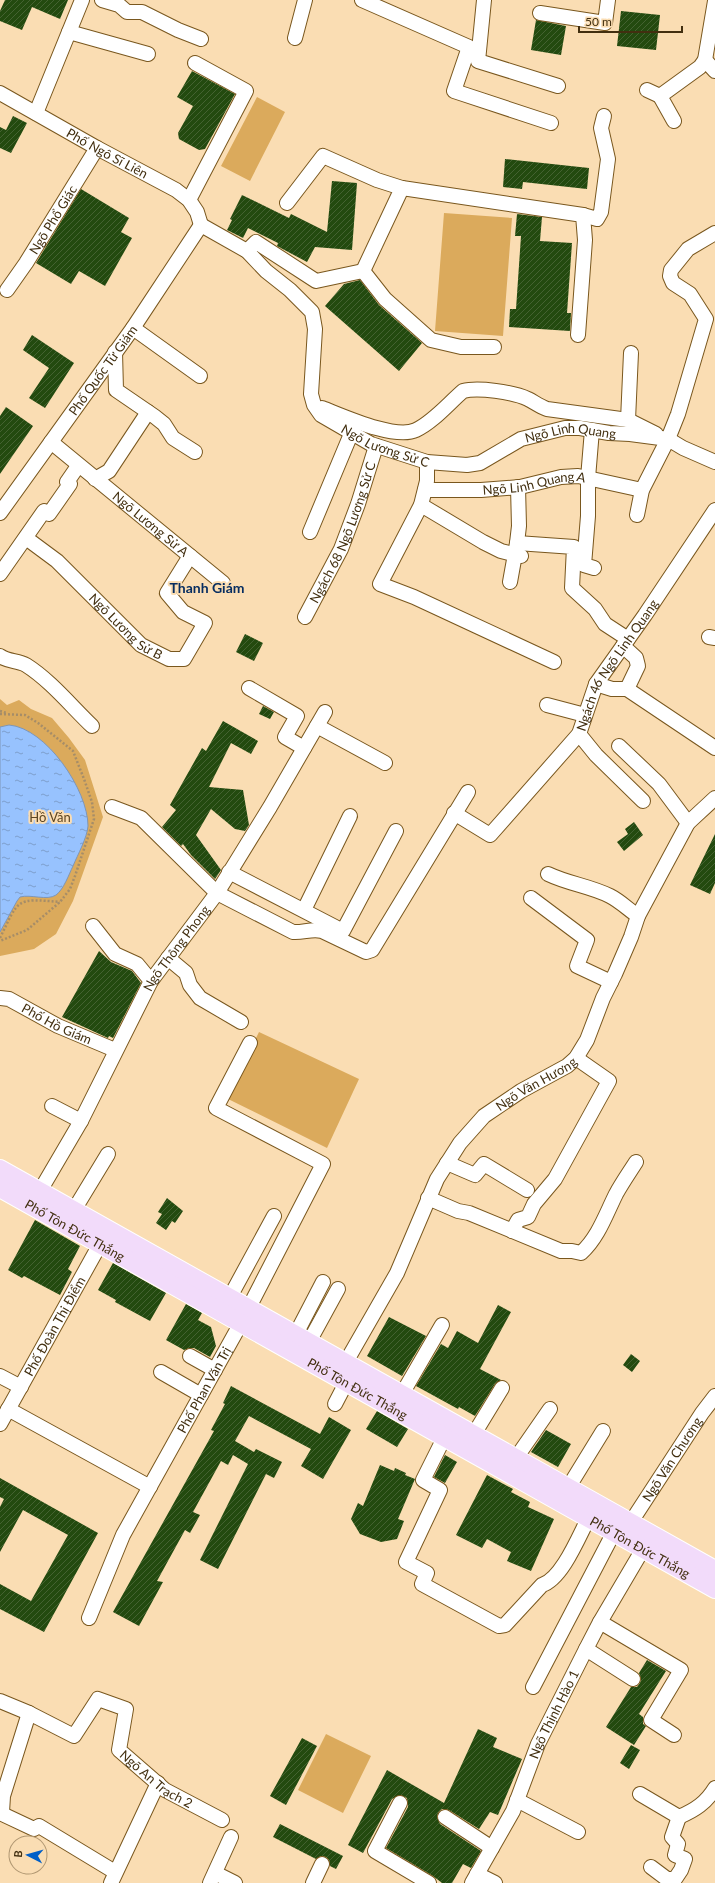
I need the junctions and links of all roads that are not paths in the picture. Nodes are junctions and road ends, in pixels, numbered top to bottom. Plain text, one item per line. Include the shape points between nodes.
1 (82, 0) edge
2 (102, 0) edge
3 (305, 0) edge
4 (362, 0) edge
5 (484, 0) edge
6 (608, 0) edge
7 (715, 1) edge
8 (540, 13) dead end
9 (69, 32) junction
10 (295, 38) dead end
11 (201, 39) dead end
12 (148, 54) dead end
13 (712, 61) edge
14 (195, 63) dead end
15 (715, 71) edge
16 (558, 86) dead end
17 (647, 90) dead end
18 (0, 93) edge
19 (660, 96) junction
20 (36, 113) junction
21 (604, 116) dead end
22 (674, 120) dead end
23 (551, 123) dead end
24 (97, 148) junction
25 (402, 188) junction
26 (189, 200) junction
27 (287, 202) dead end
28 (583, 215) junction
29 (201, 225) junction
30 (715, 233) edge
31 (247, 251) junction
32 (363, 271) junction
33 (7, 290) dead end
34 (133, 328) junction
35 (578, 335) dead end
36 (494, 347) dead end
37 (115, 352) junction
38 (630, 353) dead end
39 (200, 376) dead end
40 (314, 405) junction
41 (148, 412) junction
42 (628, 420) junction
43 (592, 430) junction
44 (351, 434) junction
45 (668, 439) junction
46 (50, 442) junction
47 (376, 446) junction
48 (195, 452) dead end
49 (427, 462) junction
50 (715, 462) edge
51 (78, 466) junction
52 (588, 478) junction
53 (95, 479) junction
54 (518, 487) junction
55 (425, 490) junction
56 (642, 490) junction
57 (421, 505) junction
58 (715, 510) edge
59 (0, 513) edge
60 (637, 515) dead end
61 (310, 532) dead end
62 (26, 538) junction
63 (517, 551) junction
64 (190, 556) junction
65 (579, 556) junction
66 (594, 568) dead end
67 (0, 574) edge
68 (223, 582) dead end
69 (510, 582) dead end
70 (305, 617) dead end
71 (625, 643) junction
72 (0, 656) edge
73 (554, 662) dead end
74 (596, 684) junction
75 (249, 688) dead end
76 (628, 689) junction
77 (547, 705) dead end
78 (325, 712) dead end
79 (585, 715) junction
80 (92, 726) dead end
81 (317, 726) junction
82 (579, 734) junction
83 (618, 746) dead end
84 (304, 748) junction
85 (715, 748) edge
86 (386, 763) dead end
87 (468, 792) dead end
88 (715, 798) edge
89 (643, 801) dead end
90 (112, 807) dead end
91 (454, 813) junction
92 (350, 816) dead end
93 (688, 823) junction
94 (396, 831) dead end
95 (229, 872) junction
96 (548, 874) dead end
97 (217, 892) junction
98 (531, 898) dead end
99 (304, 910) junction
100 (638, 916) junction
101 (93, 926) dead end
102 (168, 958) junction
103 (151, 981) junction
104 (611, 982) junction
105 (0, 998) edge
106 (241, 1022) dead end
107 (250, 1043) dead end
108 (115, 1050) junction
109 (576, 1058) junction
110 (52, 1106) dead end
111 (81, 1121) junction
112 (108, 1154) dead end
113 (636, 1162) dead end
114 (447, 1163) junction
115 (0, 1169) edge
116 (0, 1188) edge
117 (528, 1190) dead end
118 (40, 1191) junction
119 (428, 1198) junction
120 (74, 1210) junction
121 (274, 1216) dead end
122 (512, 1231) junction
123 (105, 1236) junction
124 (323, 1282) dead end
125 (338, 1288) dead end
126 (230, 1297) junction
127 (245, 1315) junction
128 (442, 1325) dead end
129 (303, 1338) junction
130 (190, 1356) dead end
131 (346, 1362) junction
132 (215, 1370) junction
133 (161, 1372) dead end
134 (0, 1376) edge
135 (347, 1381) junction
136 (21, 1387) junction
137 (502, 1388) dead end
138 (402, 1394) junction
139 (201, 1395) junction
140 (715, 1396) edge
141 (335, 1404) dead end
142 (8, 1408) junction
143 (550, 1409) dead end
144 (0, 1424) edge
145 (603, 1431) dead end
146 (474, 1434) junction
147 (445, 1436) junction
148 (516, 1458) junction
149 (150, 1487) junction
150 (568, 1488) junction
151 (588, 1517) junction
152 (630, 1522) junction
153 (614, 1532) junction
154 (648, 1542) junction
155 (715, 1570) edge
156 (715, 1588) edge
157 (89, 1618) dead end
158 (600, 1622) junction
159 (586, 1649) junction
160 (633, 1679) dead end
161 (533, 1686) dead end
162 (0, 1701) edge
163 (29, 1713) junction
164 (674, 1735) dead end
165 (158, 1783) junction
166 (715, 1788) edge
167 (640, 1794) dead end
168 (517, 1800) junction
169 (400, 1803) dead end
170 (1, 1812) edge
171 (445, 1817) dead end
172 (679, 1817) junction
173 (222, 1820) dead end
174 (578, 1832) dead end
175 (231, 1837) dead end
176 (492, 1848) junction
177 (322, 1864) dead end
178 (651, 1867) dead end
179 (113, 1878) edge
180 (213, 1878) edge
181 (475, 1878) edge
182 (235, 1883) edge
183 (313, 1883) edge
184 (429, 1883) edge
185 (495, 1883) edge

1 - 9 street
2 - 11 street via 119,5 127,12 142,12
3 - 10 street
4 - 23 street via 469,47 454,91
5 - 16 street via 478,61
6 - 8 street via 605,23
7 - 13 street
9 - 12 street
9 - 20 street
13 - 15 street
13 - 19 street
14 - 26 street via 246,91
17 - 19 street
18 - 20 street, Phố Ngô Sĩ Liên
19 - 22 street
20 - 24 street, Phố Ngô Sĩ Liên
21 - 28 street via 601,128 608,159 602,212 597,219
24 - 26 street, Phố Ngô Sĩ Liên via 176,190
24 - 33 street, Ngõ Phổ Giác
25 - 27 street via 323,156
25 - 28 street
25 - 32 street
26 - 29 street, Phố Ngô Sĩ Liên via 197,212
28 - 35 street via 585,240
29 - 31 street
29 - 34 street, Phố Quốc Tử Giám
30 - 45 street via 688,249 671,270 673,283 690,294 706,319
31 - 32 street via 256,242 316,281
31 - 40 street via 312,312 315,329 311,394
32 - 36 street via 385,299 431,340 460,347
34 - 37 street, Phố Quốc Tử Giám
34 - 39 street
37 - 41 street via 116,390
37 - 46 street, Phố Quốc Tử Giám
38 - 42 street
40 - 42 street via 377,428 401,433 414,431 423,426 463,391 471,389 503,392 527,399 547,409
40 - 44 street, Ngõ Lương Sử C via 321,415
41 - 48 street via 164,424 173,438
41 - 53 street via 109,471
42 - 45 street
43 - 45 street, Ngõ Linh Quang
43 - 49 street, Ngõ Linh Quang via 546,427 480,463 467,465
43 - 52 street
44 - 47 street, Ngõ Lương Sử C
44 - 61 street
45 - 50 street, Ngõ Linh Quang
45 - 56 street
46 - 51 street, Ngõ Lương Sử A
46 - 59 street, Phố Quốc Tử Giám
47 - 49 street, Ngõ Lương Sử C
47 - 70 street, Ngách 68 Ngõ Lương Sử C via 361,497 341,549
49 - 55 street, Ngõ Lương Sử C
51 - 53 street, Ngõ Lương Sử A
51 - 62 street via 67,482 70,484 49,514 44,511
52 - 54 street, Ngõ Linh Quang A via 561,477
52 - 56 street, Ngõ Linh Quang A
52 - 65 street via 588,516
53 - 64 street, Ngõ Lương Sử A
54 - 55 street, Ngõ Linh Quang A
54 - 63 street
55 - 57 street, Ngõ Lương Sử C
56 - 60 street
57 - 63 street via 501,551
57 - 73 street, Ngõ Lương Sử C via 380,584 414,597
58 - 71 street, Ngách 46 Ngõ Linh Quang
62 - 64 street, Ngõ Lương Sử B via 57,561 141,645 169,659 184,659 205,623 183,612 167,593
62 - 67 street
63 - 65 street via 574,547
63 - 69 street
64 - 68 street, Ngõ Lương Sử A
65 - 66 street via 584,565
65 - 71 street via 572,588 595,608 605,624
71 - 74 street, Ngách 46 Ngõ Linh Quang
71 - 76 street via 636,658 638,666
72 - 80 street via 25,665
74 - 76 street via 612,689
74 - 79 street, Ngách 46 Ngõ Linh Quang
75 - 84 street via 297,716 285,738
76 - 85 street
77 - 79 street
78 - 81 street, Ngõ Thông Phong
79 - 82 street, Ngách 46 Ngõ Linh Quang
81 - 84 street, Ngõ Thông Phong
81 - 86 street
82 - 89 street via 596,755
82 - 91 street, Ngách 46 Ngõ Linh Quang via 490,835
83 - 93 street via 659,784
84 - 95 street, Ngõ Thông Phong
87 - 91 street
88 - 93 street, Ngõ Văn Hương
90 - 97 street via 140,818
91 - 97 street via 370,951 362,951 316,929 293,932
92 - 99 street
93 - 100 street, Ngõ Văn Hương
94 - 99 street via 343,930
95 - 97 street, Ngõ Thông Phong
95 - 99 street
96 - 100 street via 610,896
97 - 102 street, Ngõ Thông Phong
98 - 104 street via 587,940 577,966
100 - 104 street, Ngõ Văn Hương
101 - 103 street via 116,954 137,964
102 - 103 street, Ngõ Thông Phong
102 - 106 street via 186,973 190,985 200,998
103 - 108 street, Ngõ Thông Phong
104 - 109 street, Ngõ Văn Hương via 587,1040
105 - 108 street, Phố Hồ Giám via 9,999 58,1026
107 - 127 street, Phố Phan Văn Trị via 216,1108 323,1164
108 - 111 street, Ngõ Thông Phong
109 - 114 street, Ngõ Văn Hương via 484,1116 460,1143
109 - 122 street via 609,1081 555,1179 540,1195 528,1217 518,1220
110 - 111 street
111 - 118 street, Ngõ Thông Phong
112 - 120 street
113 - 122 street via 588,1247 581,1253 561,1251
114 - 117 street via 475,1175 484,1164
114 - 119 street, Ngõ Văn Hương
115 - 118 main road, Phố Tôn Đức Thắng
116 - 123 main road, Phố Tôn Đức Thắng
118 - 120 main road, Phố Tôn Đức Thắng
119 - 122 street
119 - 131 street, Ngõ Văn Hương via 397,1273
120 - 123 main road, Phố Tôn Đức Thắng
121 - 126 street
123 - 126 main road, Phố Tôn Đức Thắng
123 - 127 main road, Phố Tôn Đức Thắng
123 - 136 street, Phố Đoàn Thị Điểm
124 - 129 street
125 - 129 street
126 - 127 main road, Phố Tôn Đức Thắng
127 - 129 main road, Phố Tôn Đức Thắng
127 - 132 street, Phố Phan Văn Trị
127 - 135 main road, Phố Tôn Đức Thắng
128 - 138 street
129 - 131 main road, Phố Tôn Đức Thắng
130 - 132 street
131 - 138 main road, Phố Tôn Đức Thắng
132 - 139 street, Phố Phan Văn Trị
133 - 139 street
134 - 136 street
135 - 141 street
135 - 147 main road, Phố Tôn Đức Thắng
136 - 142 street, Phố Đoàn Thị Điểm
137 - 146 street
138 - 146 main road, Phố Tôn Đức Thắng
139 - 149 street, Phố Phan Văn Trị
140 - 152 street, Ngõ Văn Chương
142 - 144 street, Phố Đoàn Thị Điểm
142 - 149 street
143 - 148 street
145 - 150 street
146 - 148 main road, Phố Tôn Đức Thắng
147 - 151 main road, Phố Tôn Đức Thắng
147 - 151 street via 423,1480 440,1490 406,1562 427,1573 422,1584 499,1626 505,1625 542,1585 549,1583 561,1569
148 - 150 main road, Phố Tôn Đức Thắng
149 - 157 street, Phố Phan Văn Trị via 123,1535
150 - 152 main road, Phố Tôn Đức Thắng
151 - 153 main road, Phố Tôn Đức Thắng
152 - 154 main road, Phố Tôn Đức Thắng
153 - 154 main road, Phố Tôn Đức Thắng
153 - 161 street
154 - 155 main road, Phố Tôn Đức Thắng
154 - 156 main road, Phố Tôn Đức Thắng
154 - 158 street, Ngõ Thịnh Hào 1
158 - 159 street, Ngõ Thịnh Hào 1
158 - 164 street via 681,1670 651,1720
159 - 160 street
159 - 168 street, Ngõ Thịnh Hào 1 via 538,1744
162 - 163 street, Ngõ An Trạch 2
163 - 165 street, Ngõ An Trạch 2 via 74,1736 98,1699 126,1709 119,1750
163 - 170 street via 3,1796
165 - 173 street, Ngõ An Trạch 2 via 189,1804
165 - 179 street
166 - 172 street via 695,1810
167 - 172 street
168 - 174 street
168 - 176 street, Ngõ Thịnh Hào 1
169 - 184 street via 375,1851
170 - 179 street via 34,1829 39,1826
171 - 176 street
172 - 178 street via 672,1837 678,1844 676,1855 685,1859 681,1870 675,1879 667,1879
175 - 180 street
176 - 181 street, Ngõ Thịnh Hào 1
177 - 183 street
180 - 182 street
181 - 185 street

